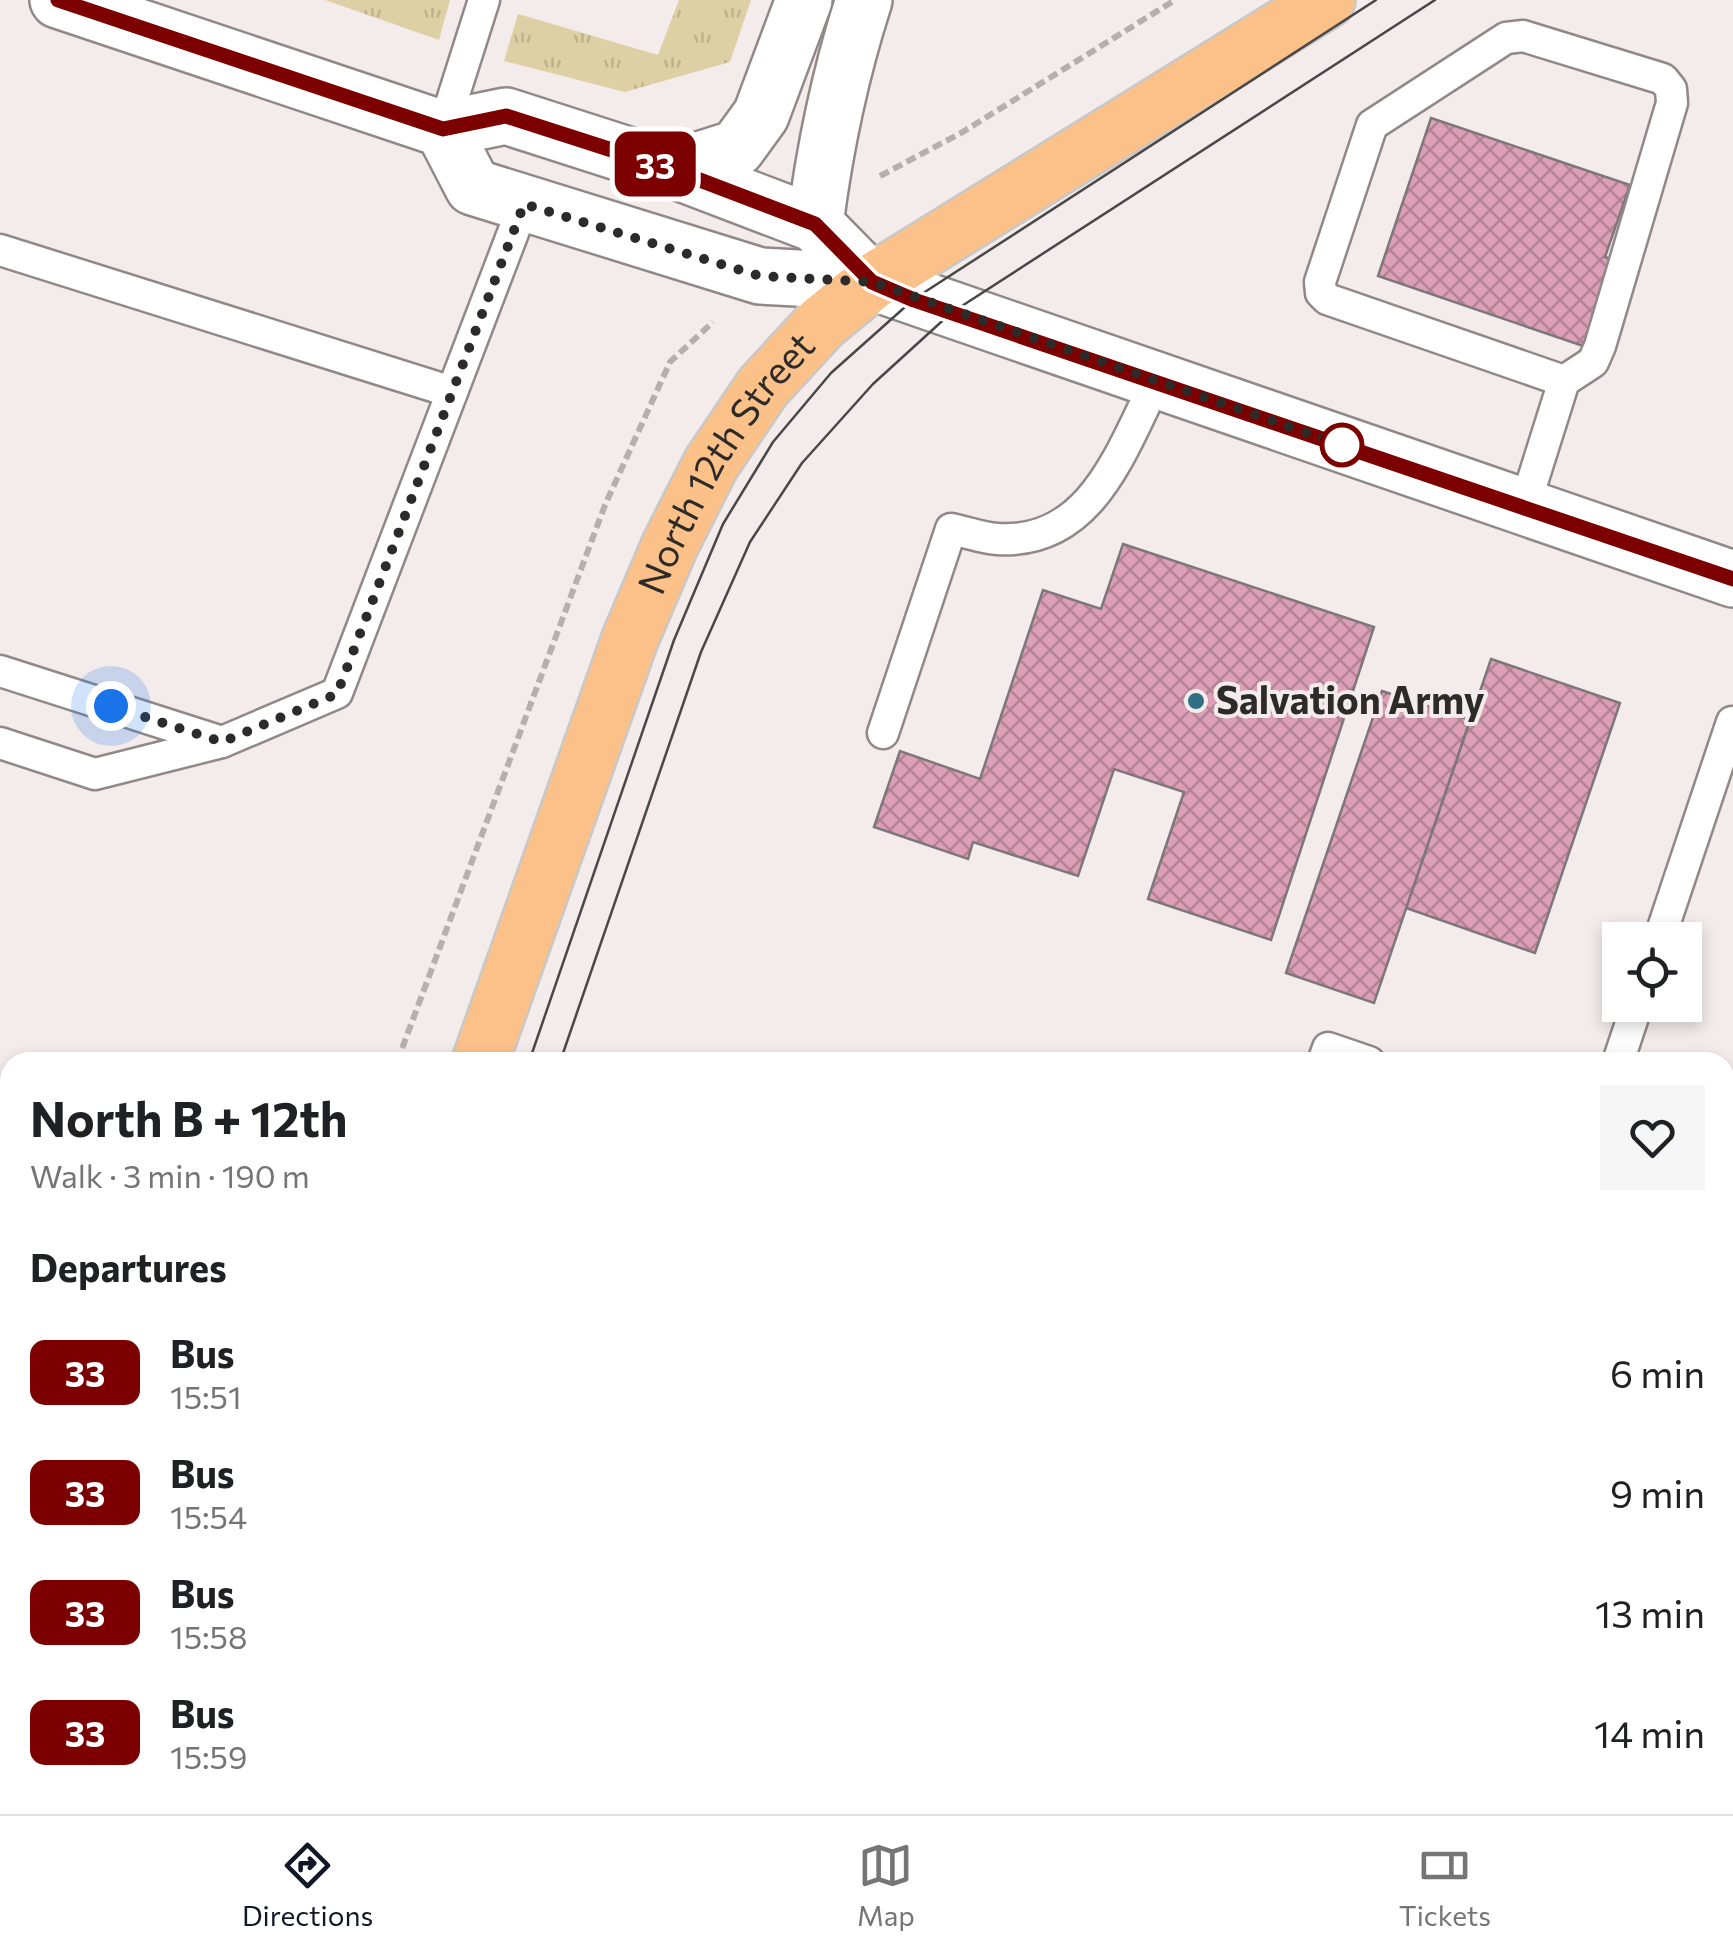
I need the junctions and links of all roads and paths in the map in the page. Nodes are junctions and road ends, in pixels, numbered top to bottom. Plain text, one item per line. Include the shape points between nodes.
1 (58, 0) edge
2 (484, 0) edge
3 (804, 0) edge
4 (864, 0) edge
5 (1327, 0) edge
6 (443, 129) junction
7 (671, 169) junction
8 (524, 204) junction
9 (815, 224) junction
10 (0, 250) edge
11 (872, 282) junction
12 (1564, 381) junction
13 (1156, 382) junction
14 (452, 392) junction
15 (1524, 508) junction
16 (1733, 579) edge
17 (0, 671) edge
18 (1732, 722) edge
19 (883, 733) dead end
20 (0, 742) edge
21 (222, 742) junction
22 (1665, 922) edge
23 (1631, 1022) edge
24 (484, 1052) edge
25 (1621, 1052) edge

1 - 6 street
2 - 6 lane
3 - 7 street via 761,115 737,148
4 - 9 street via 822,154
5 - 11 main road, North 12th Street
6 - 7 street via 506,116
6 - 8 street via 473,187
7 - 9 street
8 - 11 street via 760,276
8 - 14 lane
9 - 11 street
10 - 14 lane
11 - 13 street
11 - 24 main road, North 12th Street via 763,386 711,464 670,545 630,638
12 - 12 lane via 1320,293 1372,125 1506,38 1523,36 1645,73 1671,89 1600,346 1594,362
12 - 15 lane
13 - 15 street
13 - 19 lane via 1097,497 1068,519 1034,534 997,539 951,529
14 - 21 lane via 337,694
15 - 16 street
17 - 21 lane
18 - 22 lane
20 - 21 lane via 94,774
23 - 25 lane

